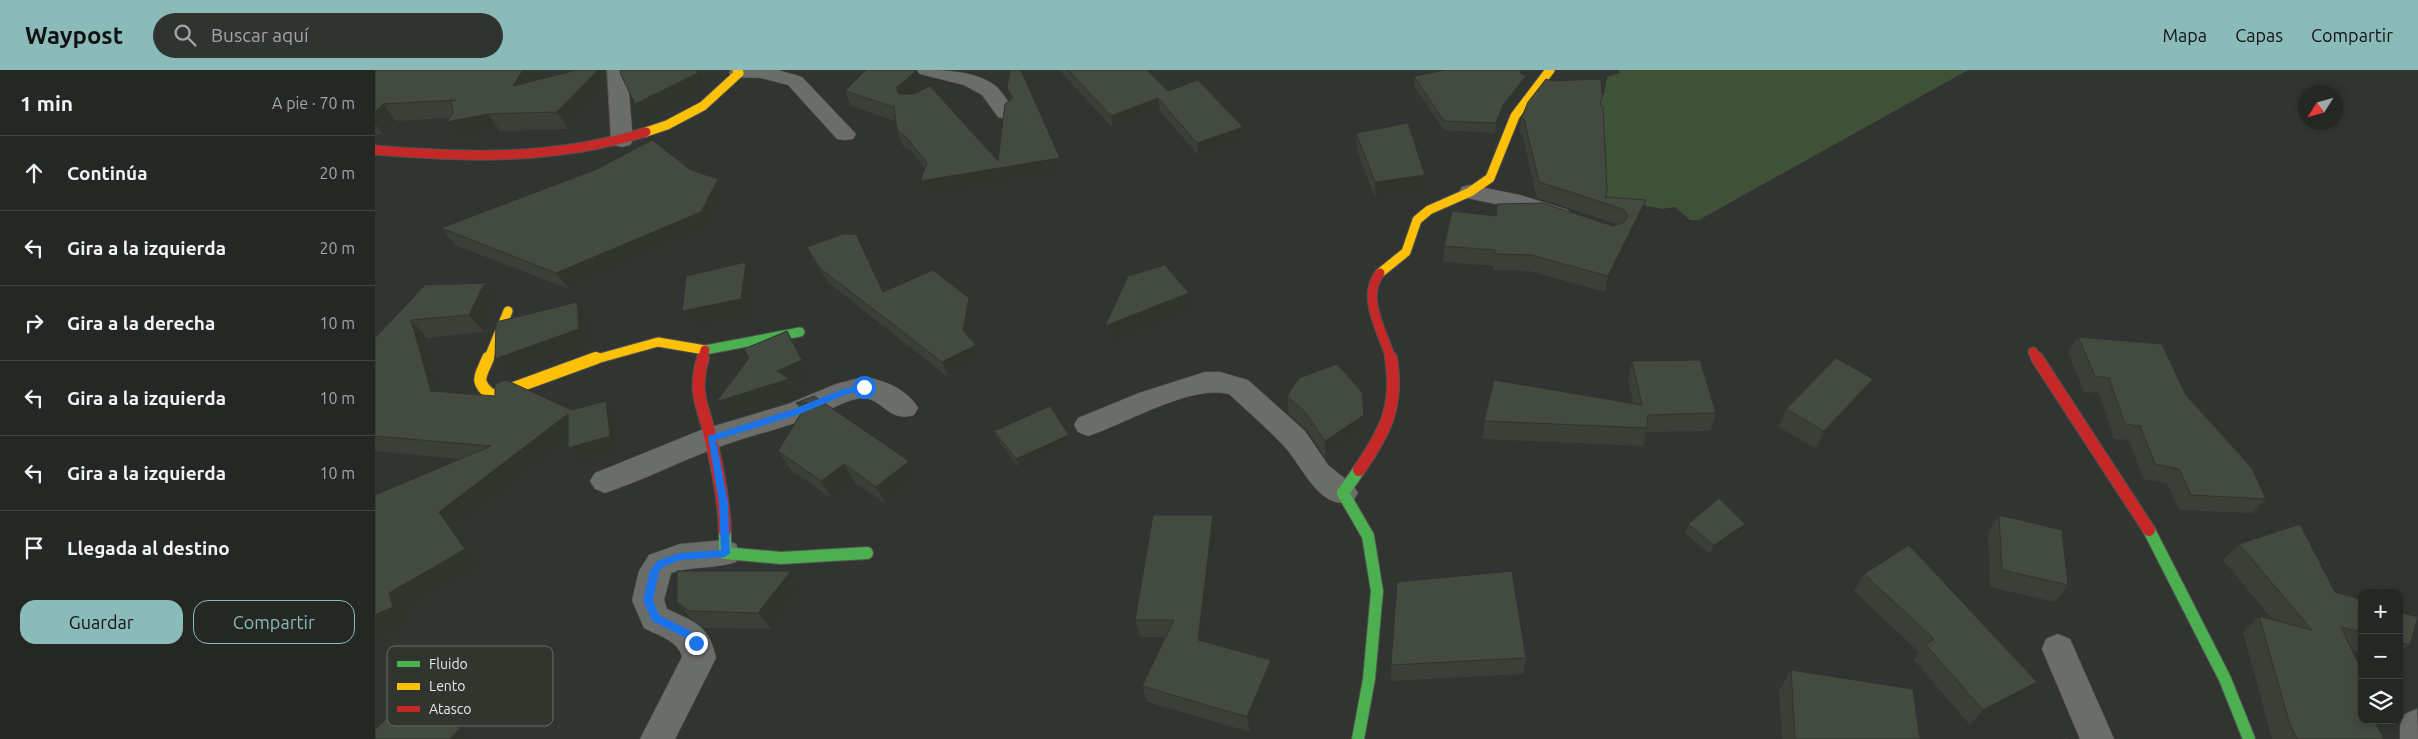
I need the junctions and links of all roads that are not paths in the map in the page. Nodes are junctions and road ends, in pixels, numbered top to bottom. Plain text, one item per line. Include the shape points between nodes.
1 (617, 70) edge
2 (927, 70) edge
3 (1550, 70) edge
4 (738, 71) edge
5 (950, 75) junction
6 (934, 90) edge
7 (1005, 113) edge
8 (845, 134) dead end
9 (622, 140) junction
10 (375, 150) edge
11 (1470, 192) junction
12 (1577, 220) edge
13 (508, 311) dead end
14 (800, 332) dead end
15 (705, 350) junction
16 (2033, 352) dead end
17 (904, 408) dead end
18 (1089, 425) dead end
19 (711, 438) junction
20 (605, 481) dead end
21 (1343, 493) junction
22 (725, 553) junction
23 (867, 554) dead end
24 (2058, 649) dead end
25 (2417, 725) edge
26 (657, 739) edge
27 (1358, 739) edge
28 (2097, 739) edge
29 (2249, 739) edge
30 (2417, 739) edge

1 - 9 street
2 - 5 street
3 - 11 street via 1515,116 1490,178
4 - 8 street via 762,72 795,81
4 - 9 street via 704,105 663,127
5 - 6 street
5 - 7 street via 971,80 989,91
9 - 10 street via 517,155
11 - 12 street via 1520,202
11 - 21 street via 1429,210 1417,220 1406,252 1377,275 1370,294 1391,360 1390,415 1377,443
13 - 15 street via 479,380 481,387 492,396 608,354 658,342
14 - 15 street
15 - 19 street via 697,378 700,403
16 - 29 street via 2153,536 2225,679
17 - 19 street via 878,389 864,387 846,391 797,412
18 - 21 street via 1149,400 1205,382 1220,382 1238,387 1295,440 1318,473
19 - 20 street
19 - 22 street via 724,503
21 - 27 street via 1368,536 1377,591 1369,679
22 - 23 street via 781,558
22 - 26 street via 680,556 660,564 655,571 648,600 655,618 687,634 696,643 699,658
24 - 28 street
25 - 30 street

